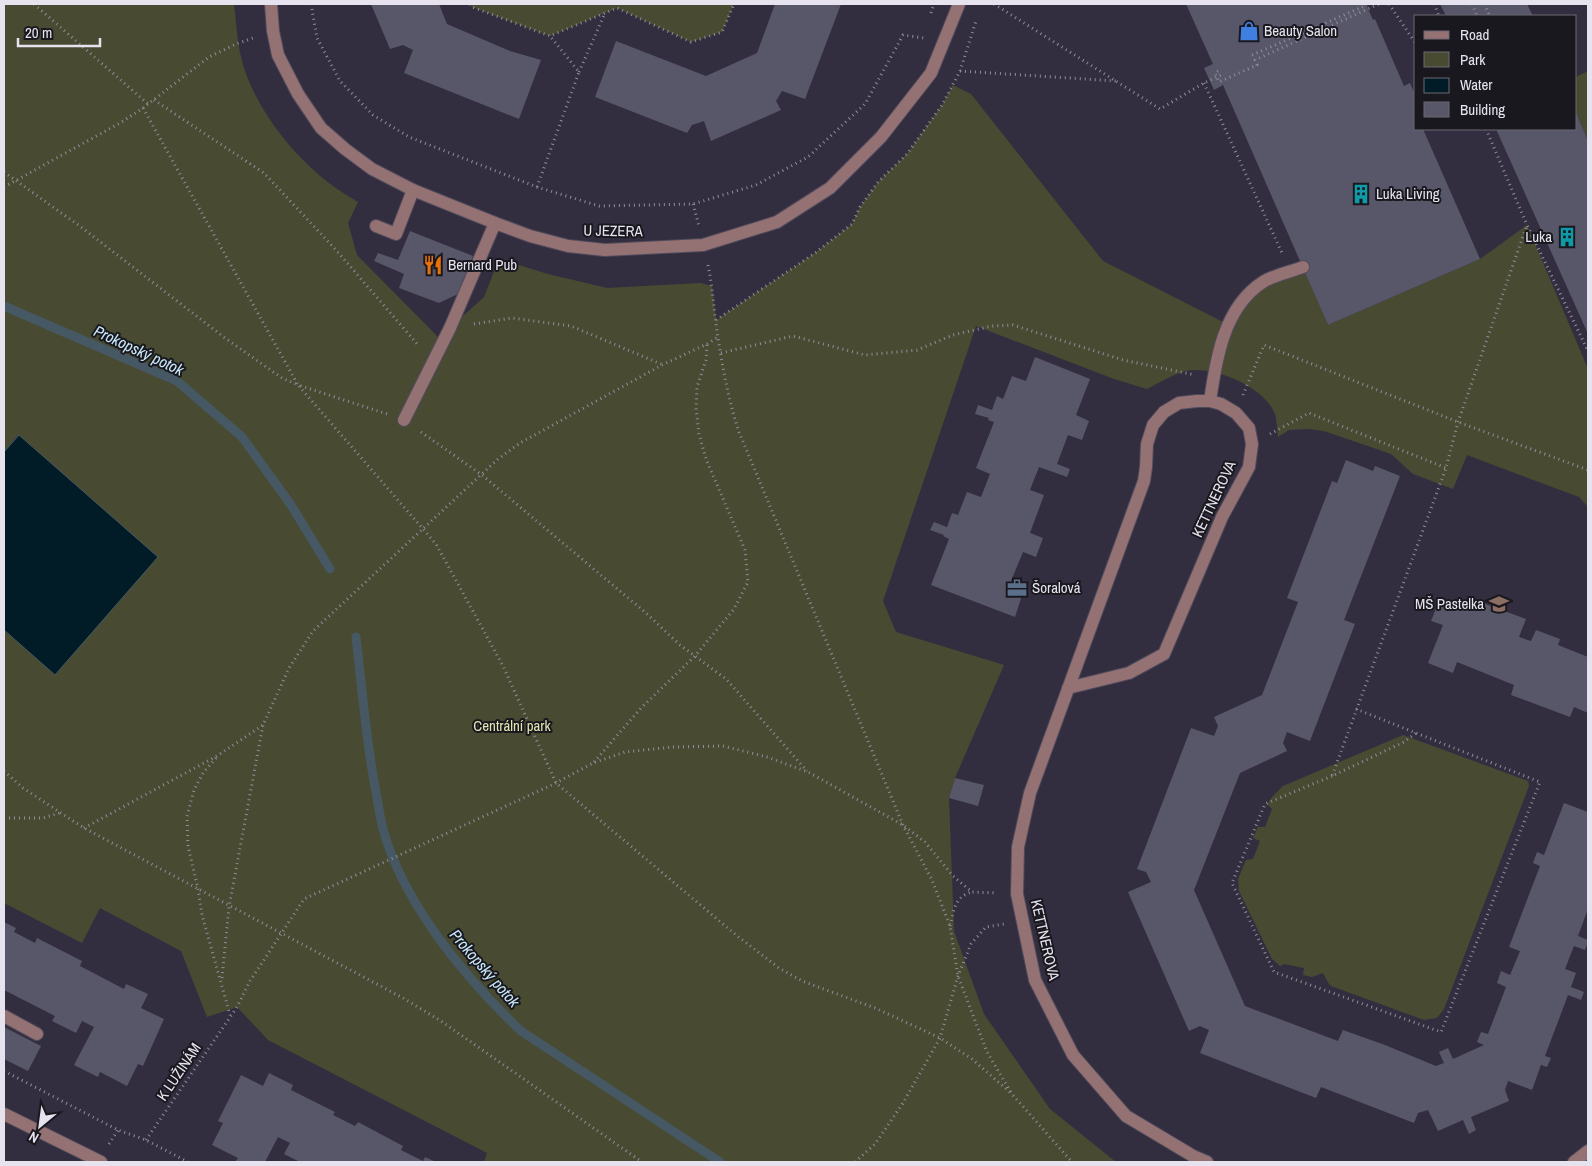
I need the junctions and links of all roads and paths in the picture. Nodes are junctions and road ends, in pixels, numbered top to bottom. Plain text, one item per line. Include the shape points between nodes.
1 (34, 4) edge
2 (271, 4) edge
3 (311, 4) edge
4 (470, 4) edge
5 (734, 4) edge
6 (934, 4) edge
7 (959, 4) edge
8 (994, 4) edge
9 (1379, 4) edge
10 (1389, 4) edge
11 (1367, 5) dead end
12 (605, 13) junction
13 (929, 21) dead end
14 (927, 29) dead end
15 (273, 32) junction
16 (550, 36) junction
17 (1414, 41) edge
18 (1252, 55) dead end
19 (960, 71) dead end
20 (1218, 71) dead end
21 (579, 72) junction
22 (1221, 75) dead end
23 (1117, 82) junction
24 (1204, 83) junction
25 (154, 100) junction
26 (148, 104) junction
27 (143, 108) junction
28 (1486, 130) edge
29 (4, 172) edge
30 (14, 180) junction
31 (878, 182) dead end
32 (4, 187) edge
33 (537, 187) junction
34 (413, 190) junction
35 (693, 204) junction
36 (495, 223) junction
37 (1527, 225) junction
38 (376, 226) dead end
39 (700, 229) dead end
40 (706, 257) dead end
41 (1297, 270) joint
42 (716, 320) junction
43 (450, 328) junction
44 (718, 337) junction
45 (707, 344) junction
46 (1588, 350) edge
47 (721, 353) junction
48 (433, 362) junction
49 (662, 365) junction
50 (1213, 379) junction
51 (298, 386) junction
52 (1210, 401) junction
53 (1236, 413) junction
54 (404, 420) junction
55 (1458, 422) junction
56 (1252, 444) junction
57 (1446, 468) junction
58 (1588, 470) edge
59 (482, 474) junction
60 (423, 527) junction
61 (695, 656) junction
62 (1068, 688) junction
63 (1356, 709) junction
64 (264, 725) junction
65 (1416, 733) junction
66 (217, 756) junction
67 (593, 763) junction
68 (4, 771) edge
69 (808, 772) junction
70 (1332, 776) junction
71 (556, 783) junction
72 (60, 813) junction
73 (4, 818) edge
74 (903, 825) junction
75 (84, 828) junction
76 (198, 889) junction
77 (972, 892) junction
78 (1017, 894) junction
79 (229, 906) junction
80 (1023, 920) junction
81 (950, 926) junction
82 (280, 934) junction
83 (958, 976) junction
84 (221, 981) junction
85 (4, 1016) edge
86 (230, 1016) junction
87 (37, 1034) dead end
88 (940, 1038) junction
89 (4, 1071) edge
90 (1012, 1094) junction
91 (4, 1114) edge
92 (146, 1140) junction
93 (1588, 1151) edge
94 (101, 1162) edge
95 (188, 1162) edge
96 (642, 1162) edge
97 (855, 1162) edge
98 (1072, 1162) edge
99 (1207, 1162) edge
100 (1574, 1162) edge

1 - 26 path
2 - 15 street, U JEZERA
3 - 33 path via 317,38 340,81 373,115 409,137
4 - 16 path
5 - 12 path via 722,32 691,42 617,8
6 - 13 path
7 - 36 street, U JEZERA via 931,73 881,137 830,188 777,222 703,245 605,250 568,246
8 - 23 path
9 - 20 path via 1255,60 1257,65 1219,82 1215,73
10 - 17 path
11 - 18 path
12 - 16 path
12 - 21 path
14 - 35 path via 924,38 903,36 865,104 808,157 756,185
15 - 25 path via 209,57
15 - 34 street, U JEZERA via 282,63 298,94 322,128 372,169
16 - 21 path
19 - 23 path
21 - 33 path
22 - 24 path
23 - 24 path via 1160,109
24 - 41 path
25 - 26 path
25 - 48 path via 264,173
26 - 27 path
27 - 30 path
27 - 51 path
28 - 37 path
29 - 30 path
30 - 32 path
30 - 51 path via 81,227 225,338
31 - 42 path via 852,224
33 - 35 path via 599,206
34 - 36 street, U JEZERA
34 - 38 street via 396,234
35 - 39 path
36 - 43 street
37 - 46 path
37 - 55 path
40 - 42 path
41 - 50 street via 1263,282 1244,299 1227,324
42 - 44 path
43 - 48 street
43 - 49 path via 512,318 571,326
44 - 45 path
44 - 47 path
45 - 49 path
45 - 61 path via 706,360 697,387 700,434 706,459 745,550 748,582 734,609
47 - 50 path via 793,336 865,355 917,350 953,335 1013,325 1123,360
47 - 74 path via 730,404 739,432
48 - 54 street
49 - 59 path via 520,443
50 - 52 street
51 - 54 path
51 - 60 path
52 - 53 street, KETTNEROVA
52 - 62 street, KETTNEROVA via 1179,403 1164,412 1153,425 1147,444 1144,481
53 - 55 path via 1264,345
53 - 56 street, KETTNEROVA via 1249,428
54 - 59 path
55 - 57 path
55 - 58 path
56 - 57 path via 1309,412
56 - 62 street, KETTNEROVA via 1249,467 1222,517 1164,654 1129,673
57 - 63 path
59 - 60 path
59 - 61 path
60 - 64 path via 312,631 289,668
60 - 71 path via 436,544 503,666
61 - 67 path via 641,708
61 - 69 path via 726,679
62 - 78 street, KETTNEROVA via 1030,793 1018,847
63 - 65 path
63 - 70 path
64 - 66 path
64 - 79 path
65 - 70 path via 1404,742
65 - 70 path via 1540,782 1441,1032 1274,972 1232,883 1265,804
66 - 75 path
66 - 76 path via 194,790 187,816 188,846
67 - 69 path via 625,752 723,746
67 - 71 path, K LUŽINÁM
68 - 72 path
69 - 74 path
71 - 82 path, K LUŽINÁM via 304,899
71 - 88 path via 779,968 802,981 875,1008
72 - 73 path via 43,818
72 - 75 path
74 - 77 path via 925,842 952,876
74 - 81 path via 932,880
75 - 76 path
76 - 79 path
76 - 84 path
77 - 78 path
77 - 81 path via 961,896
78 - 80 street, KETTNEROVA
79 - 82 path
79 - 84 path
80 - 83 path via 986,927 971,944
80 - 99 street, KETTNEROVA via 1035,980 1073,1055 1126,1116
81 - 83 path
82 - 86 path, K LUŽINÁM
82 - 96 path via 404,998 441,1021
83 - 88 path
83 - 90 path via 988,1052
84 - 86 path
85 - 87 street
86 - 92 path, K LUŽINÁM
88 - 90 path via 972,1059
88 - 97 path via 903,1103 874,1144
89 - 92 path via 118,1130
90 - 98 path
91 - 94 street
92 - 95 path
93 - 100 street

